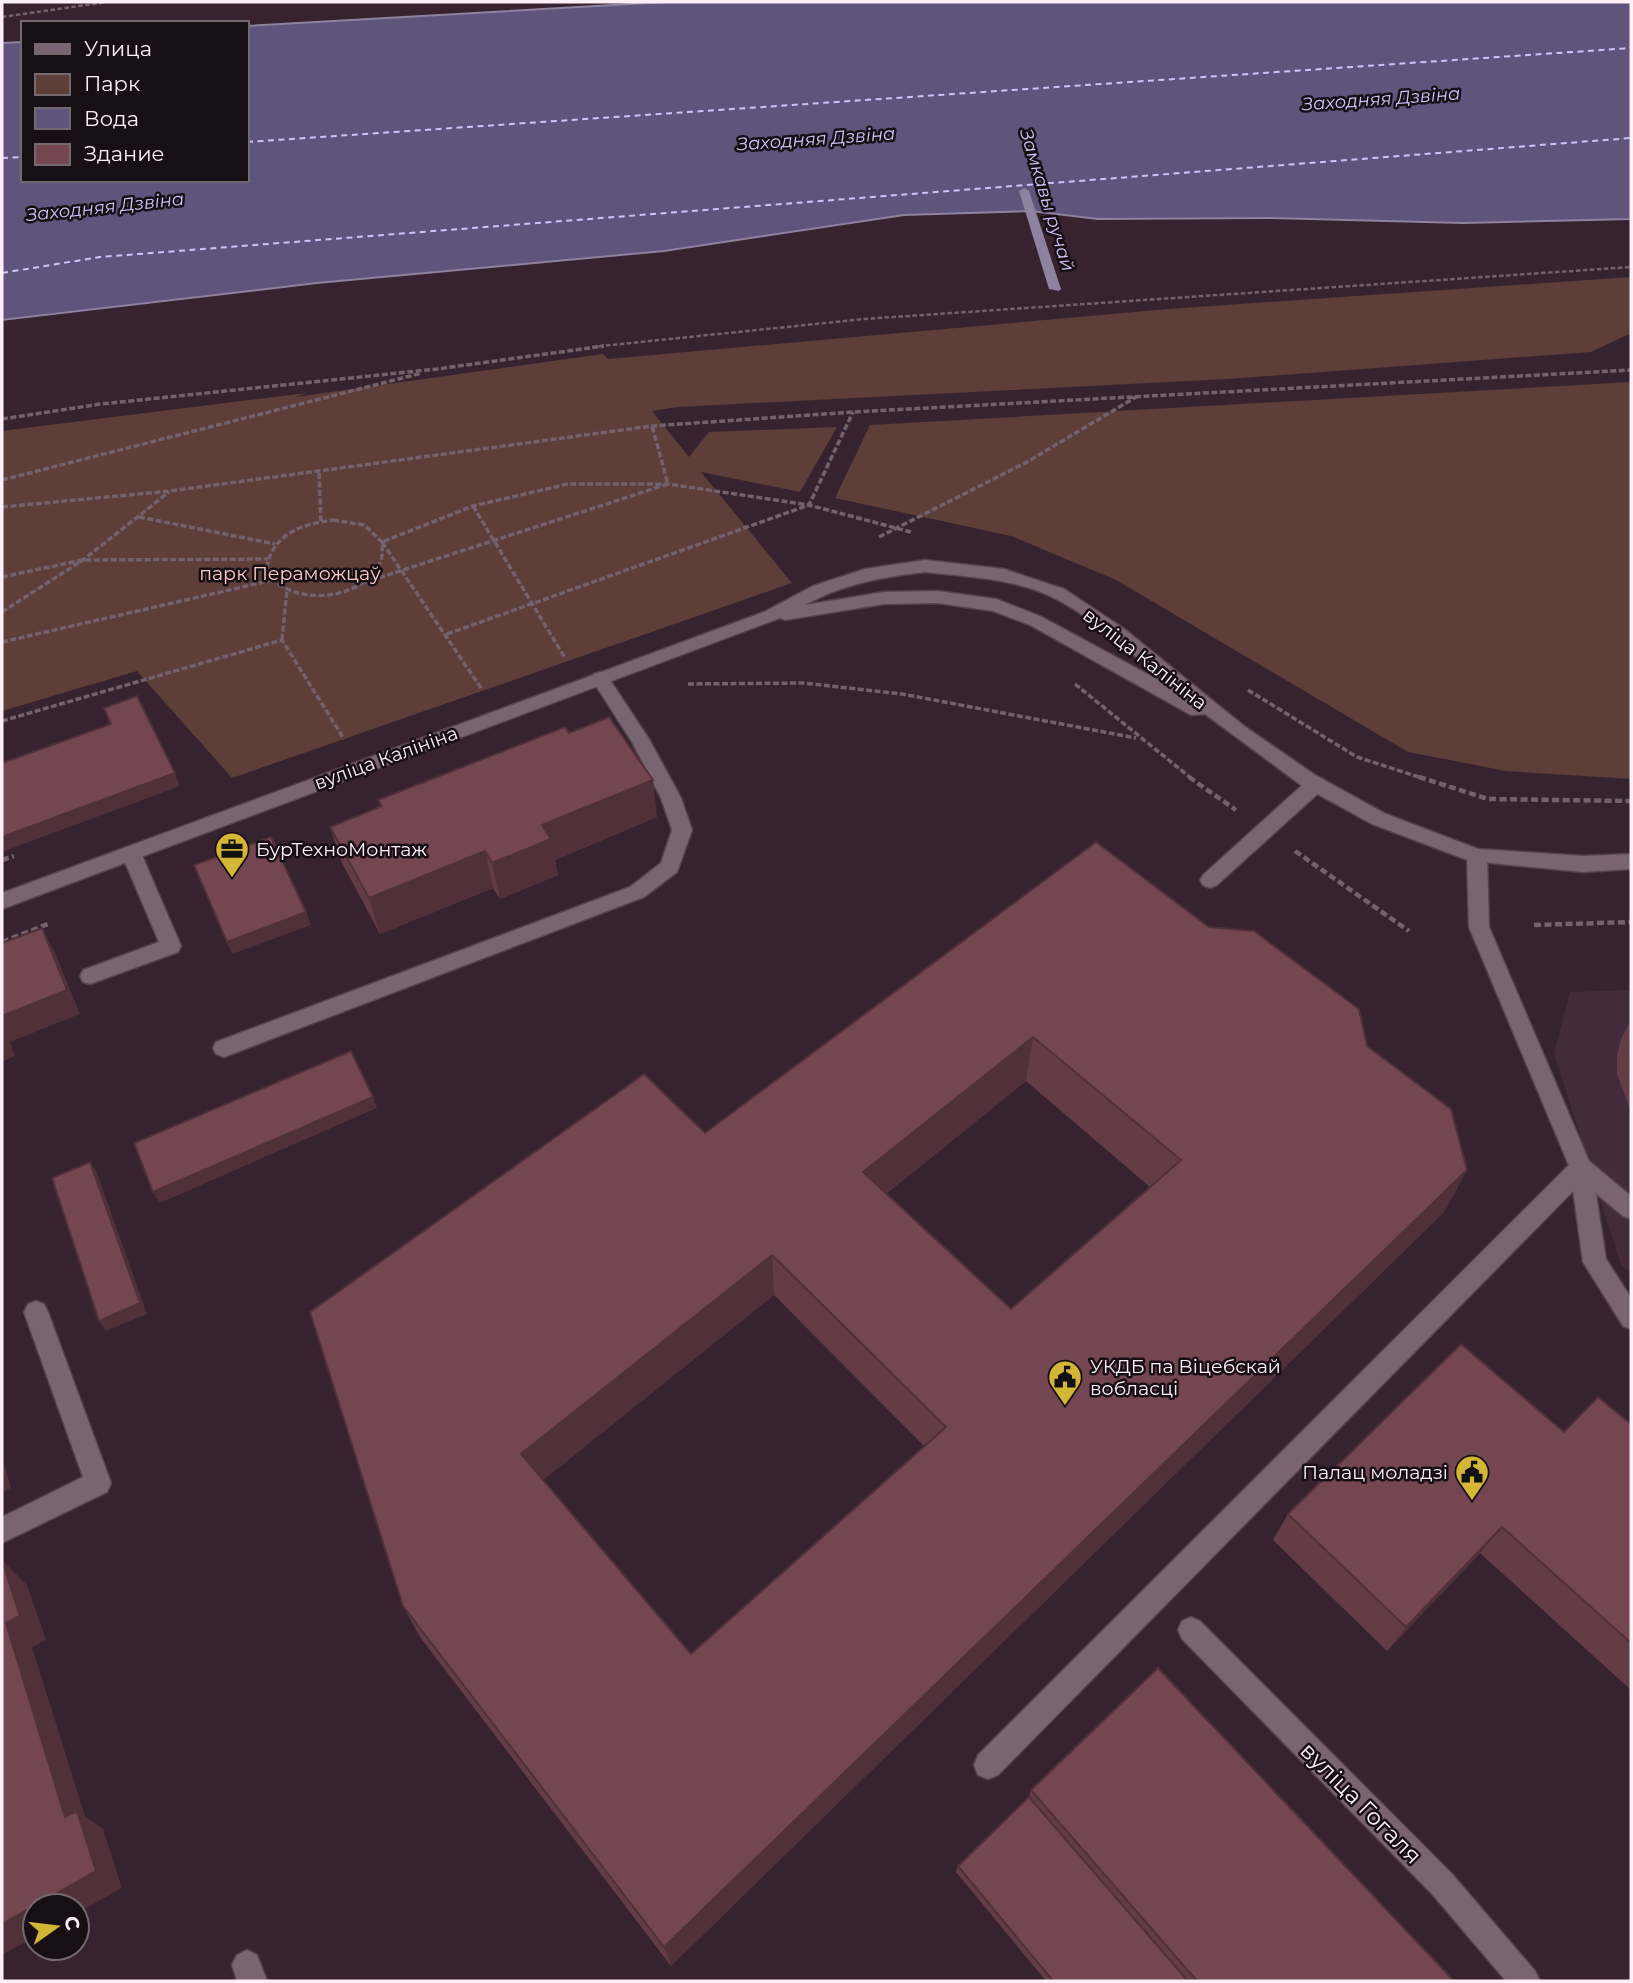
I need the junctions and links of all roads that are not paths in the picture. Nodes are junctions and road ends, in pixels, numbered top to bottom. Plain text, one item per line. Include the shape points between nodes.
1 (770, 616) junction
2 (600, 678) junction
3 (1237, 731) junction
4 (1316, 784) junction
5 (131, 852) junction
6 (1477, 856) junction
7 (1631, 862) edge
8 (1210, 880) dead end
9 (2, 901) edge
10 (90, 976) dead end
11 (224, 1048) dead end
12 (1581, 1168) junction
13 (1631, 1209) edge
14 (36, 1312) dead end
15 (1631, 1318) edge
16 (2, 1530) edge
17 (1191, 1630) dead end
18 (988, 1765) dead end
19 (1525, 1981) edge

1 - 2 street, вуліца Калініна
1 - 3 street, вуліца Калініна via 884,598 937,597 996,605 1036,621
1 - 3 street, вуліца Калініна via 819,590 871,573 925,566 1004,575 1058,593 1117,632
2 - 5 street, вуліца Калініна
2 - 11 street via 671,798 682,830 670,867 637,892
3 - 4 street, вуліца Калініна
4 - 6 street, вуліца Калініна via 1379,819
4 - 8 street
5 - 9 street, вуліца Калініна
5 - 10 street via 171,947
6 - 7 street, вуліца Калініна via 1583,864
6 - 12 street via 1479,927
12 - 13 street
12 - 15 street via 1595,1262
12 - 18 street
14 - 16 street via 98,1483
17 - 19 street, вуліца Гогаля via 1443,1885

